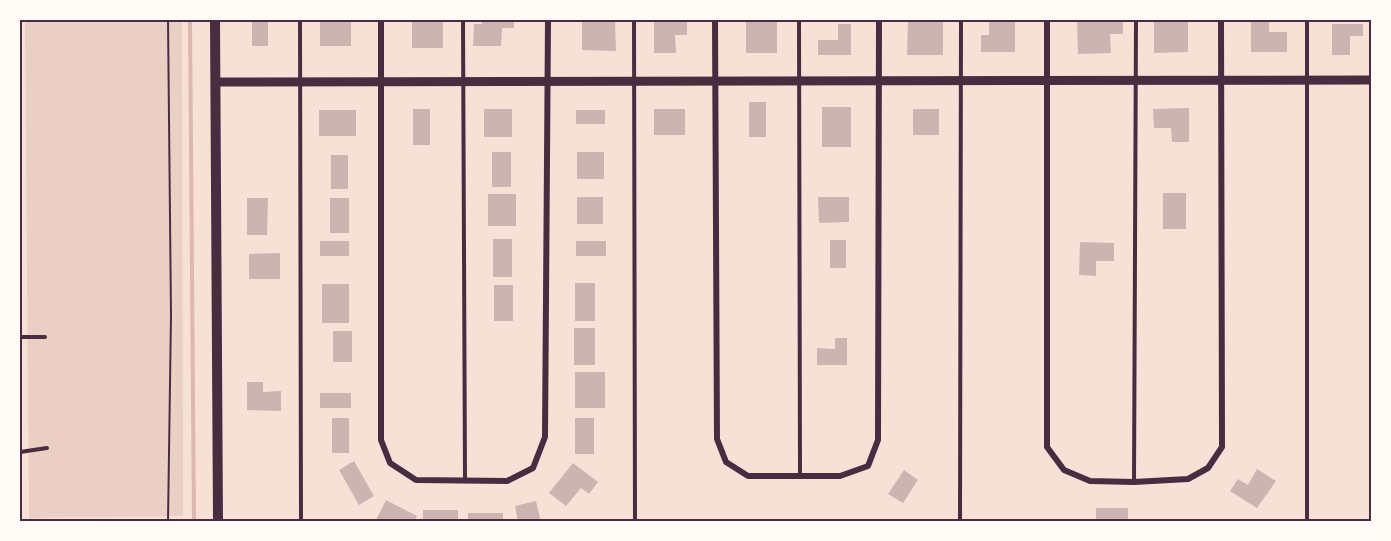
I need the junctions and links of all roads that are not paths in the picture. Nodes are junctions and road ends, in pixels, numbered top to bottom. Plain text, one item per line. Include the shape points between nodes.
1 (215, 20) edge
2 (300, 20) edge
3 (381, 20) edge
4 (464, 20) edge
5 (548, 20) edge
6 (634, 20) edge
7 (715, 20) edge
8 (799, 20) edge
9 (879, 20) edge
10 (960, 20) edge
11 (1047, 20) edge
12 (1136, 20) edge
13 (1221, 20) edge
14 (1307, 20) edge
15 (961, 80) junction
16 (1047, 80) junction
17 (1136, 80) junction
18 (1221, 80) junction
19 (1307, 80) junction
20 (1371, 80) edge
21 (547, 81) junction
22 (634, 81) junction
23 (715, 81) junction
24 (799, 81) junction
25 (879, 81) junction
26 (217, 82) junction
27 (300, 82) junction
28 (381, 82) junction
29 (464, 82) junction
30 (20, 337) edge
31 (45, 337) dead end
32 (47, 448) dead end
33 (20, 452) edge
34 (800, 476) junction
35 (465, 481) junction
36 (1134, 482) junction
37 (218, 522) edge
38 (301, 522) edge
39 (635, 522) edge
40 (960, 522) edge
41 (1307, 522) edge

1 - 26 main road
2 - 27 lane
3 - 28 street
4 - 29 lane
5 - 21 street
6 - 22 lane
7 - 23 street
8 - 24 lane
9 - 25 street
10 - 15 lane
11 - 16 street
12 - 17 lane
13 - 18 street
14 - 19 lane
15 - 16 street
15 - 25 street
15 - 40 lane
16 - 17 street
16 - 36 street via 1047,447 1064,470 1090,481
17 - 18 street
17 - 36 lane
18 - 19 street
18 - 36 street via 1222,447 1208,468 1188,479
19 - 20 street
19 - 41 lane
21 - 22 street
21 - 29 street
21 - 35 street via 545,437 533,468 507,481
22 - 23 street
22 - 39 lane
23 - 24 street
23 - 34 street via 717,439 726,462 748,476
24 - 25 street
24 - 34 lane
25 - 34 street via 878,440 868,466 840,476
26 - 27 street
26 - 37 main road
27 - 28 street
27 - 38 lane
28 - 29 street
28 - 35 street via 381,440 390,463 416,480
29 - 35 lane
30 - 31 lane
32 - 33 lane

